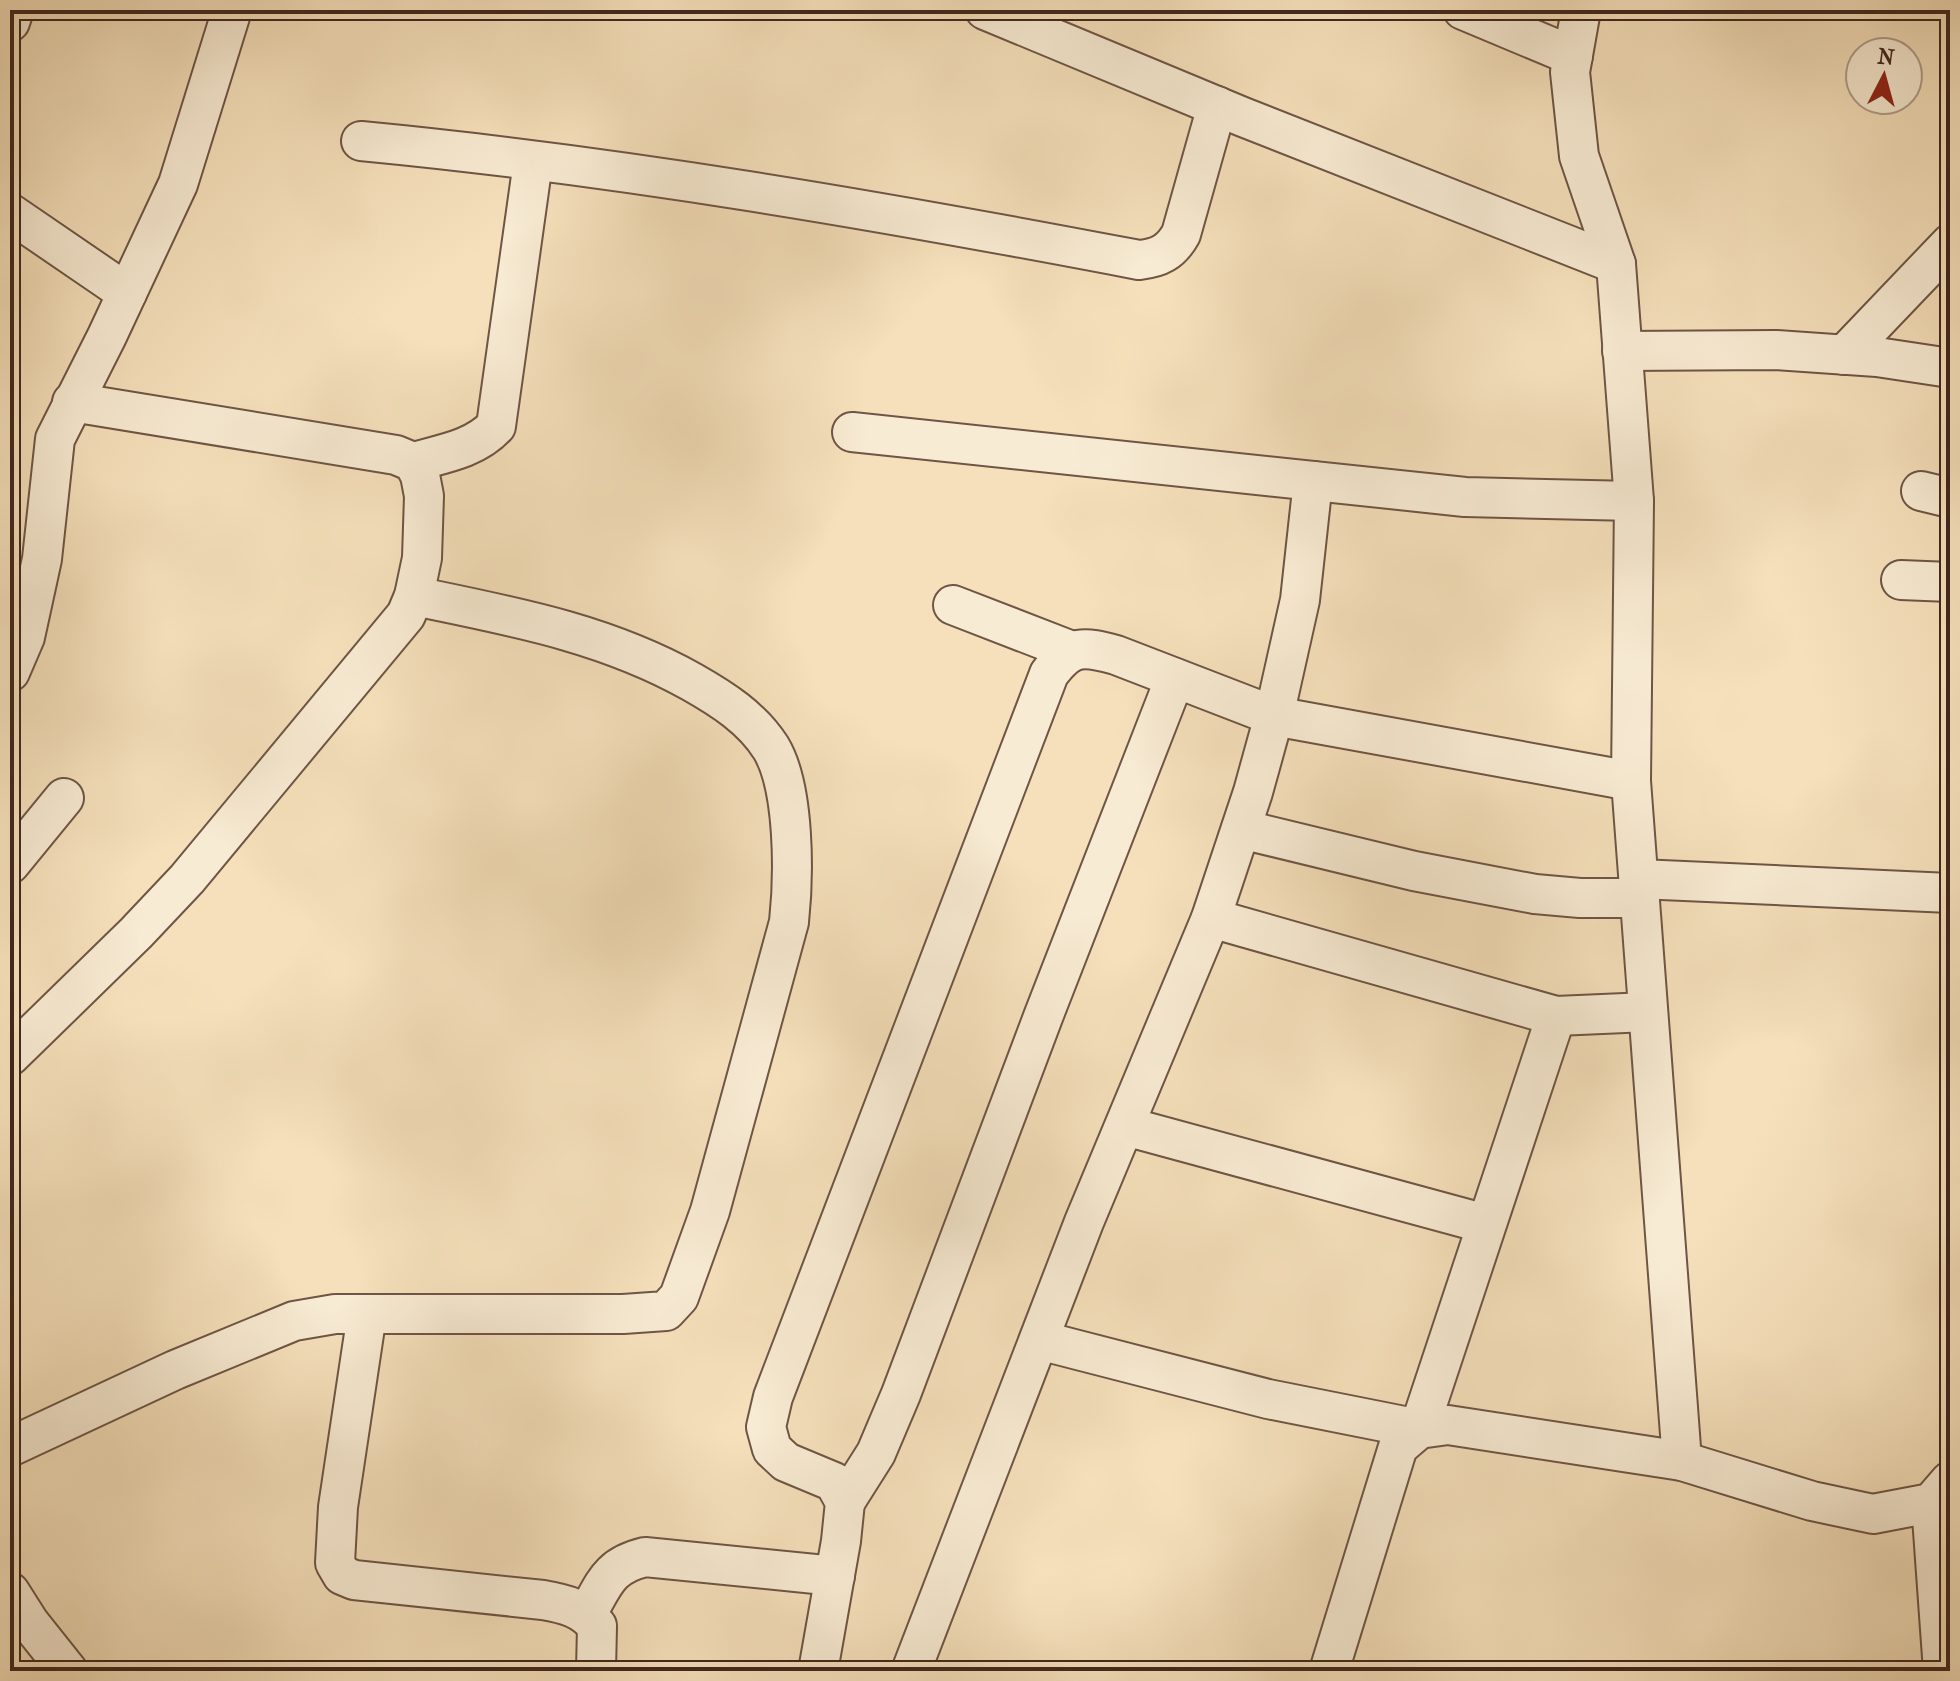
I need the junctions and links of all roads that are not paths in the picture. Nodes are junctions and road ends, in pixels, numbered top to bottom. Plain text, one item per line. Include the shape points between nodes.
1 (14, 10) edge
2 (232, 10) edge
3 (985, 10) edge
4 (1463, 10) edge
5 (1581, 10) edge
6 (10, 22) edge
7 (1573, 56) junction
8 (1217, 106) junction
9 (361, 141) dead end
10 (533, 162) junction
11 (10, 213) edge
12 (1950, 244) edge
13 (1616, 264) junction
14 (127, 293) junction
15 (1622, 351) junction
16 (1844, 355) junction
17 (1950, 368) edge
18 (72, 402) junction
19 (852, 432) dead end
20 (413, 462) junction
21 (1313, 481) junction
22 (1634, 501) junction
23 (1901, 580) dead end
24 (1950, 582) edge
25 (414, 596) junction
26 (953, 605) dead end
27 (1072, 651) junction
28 (10, 672) edge
29 (1175, 678) junction
30 (1274, 716) junction
31 (1631, 781) junction
32 (64, 798) dead end
33 (1241, 829) junction
34 (10, 864) edge
35 (1640, 888) junction
36 (1950, 893) edge
37 (1211, 918) junction
38 (1648, 1012) junction
39 (1556, 1016) junction
40 (10, 1056) edge
41 (1125, 1126) junction
42 (1486, 1224) junction
43 (367, 1314) junction
44 (1039, 1340) junction
45 (1419, 1429) junction
46 (10, 1447) edge
47 (1682, 1461) junction
48 (1940, 1492) edge
49 (845, 1502) junction
50 (835, 1576) junction
51 (10, 1592) edge
52 (587, 1614) junction
53 (68, 1671) edge
54 (596, 1671) edge
55 (818, 1671) edge
56 (911, 1671) edge
57 (1329, 1671) edge
58 (1943, 1671) edge

1 - 6 street
2 - 14 street via 178,184
3 - 8 street
4 - 7 street
5 - 7 street
7 - 13 street via 1579,156
8 - 10 street via 1181,234 1159,258 1139,260 957,226
8 - 13 street
9 - 10 street
10 - 20 street via 496,426 485,438 460,449
11 - 14 street
12 - 16 street
13 - 15 street
14 - 18 street
15 - 16 street
15 - 22 street
16 - 17 street
18 - 20 street
18 - 28 street via 55,439 42,559 25,637
19 - 21 street
20 - 25 street via 424,496 422,558
21 - 22 street via 1465,497
21 - 30 street via 1300,600
22 - 31 street
23 - 24 street
25 - 40 street via 406,615 187,879
25 - 43 street via 620,647 723,700 771,749 785,788 793,883 789,922 710,1211 679,1297 666,1311
26 - 27 street
27 - 29 street via 1089,648
27 - 49 street via 1049,674 773,1397 766,1427 772,1449 786,1462 834,1482
29 - 30 street
29 - 49 street via 901,1394 876,1453
30 - 31 street
30 - 33 street
31 - 35 street
32 - 34 street
33 - 35 street via 1535,894 1580,898
33 - 37 street
35 - 36 street
35 - 38 street
37 - 39 street
37 - 41 street
38 - 39 street
38 - 47 street
39 - 42 street
41 - 42 street
41 - 44 street
42 - 45 street
43 - 46 street via 294,1321
43 - 52 street via 338,1507 335,1563 342,1575 543,1600
44 - 45 street via 1268,1399
44 - 56 street
45 - 47 street via 1448,1425
45 - 57 street via 1398,1447
47 - 48 street via 1873,1514
48 - 58 street
49 - 50 street
50 - 52 street via 645,1557 613,1570
50 - 55 street
51 - 53 street
52 - 54 street via 597,1626

